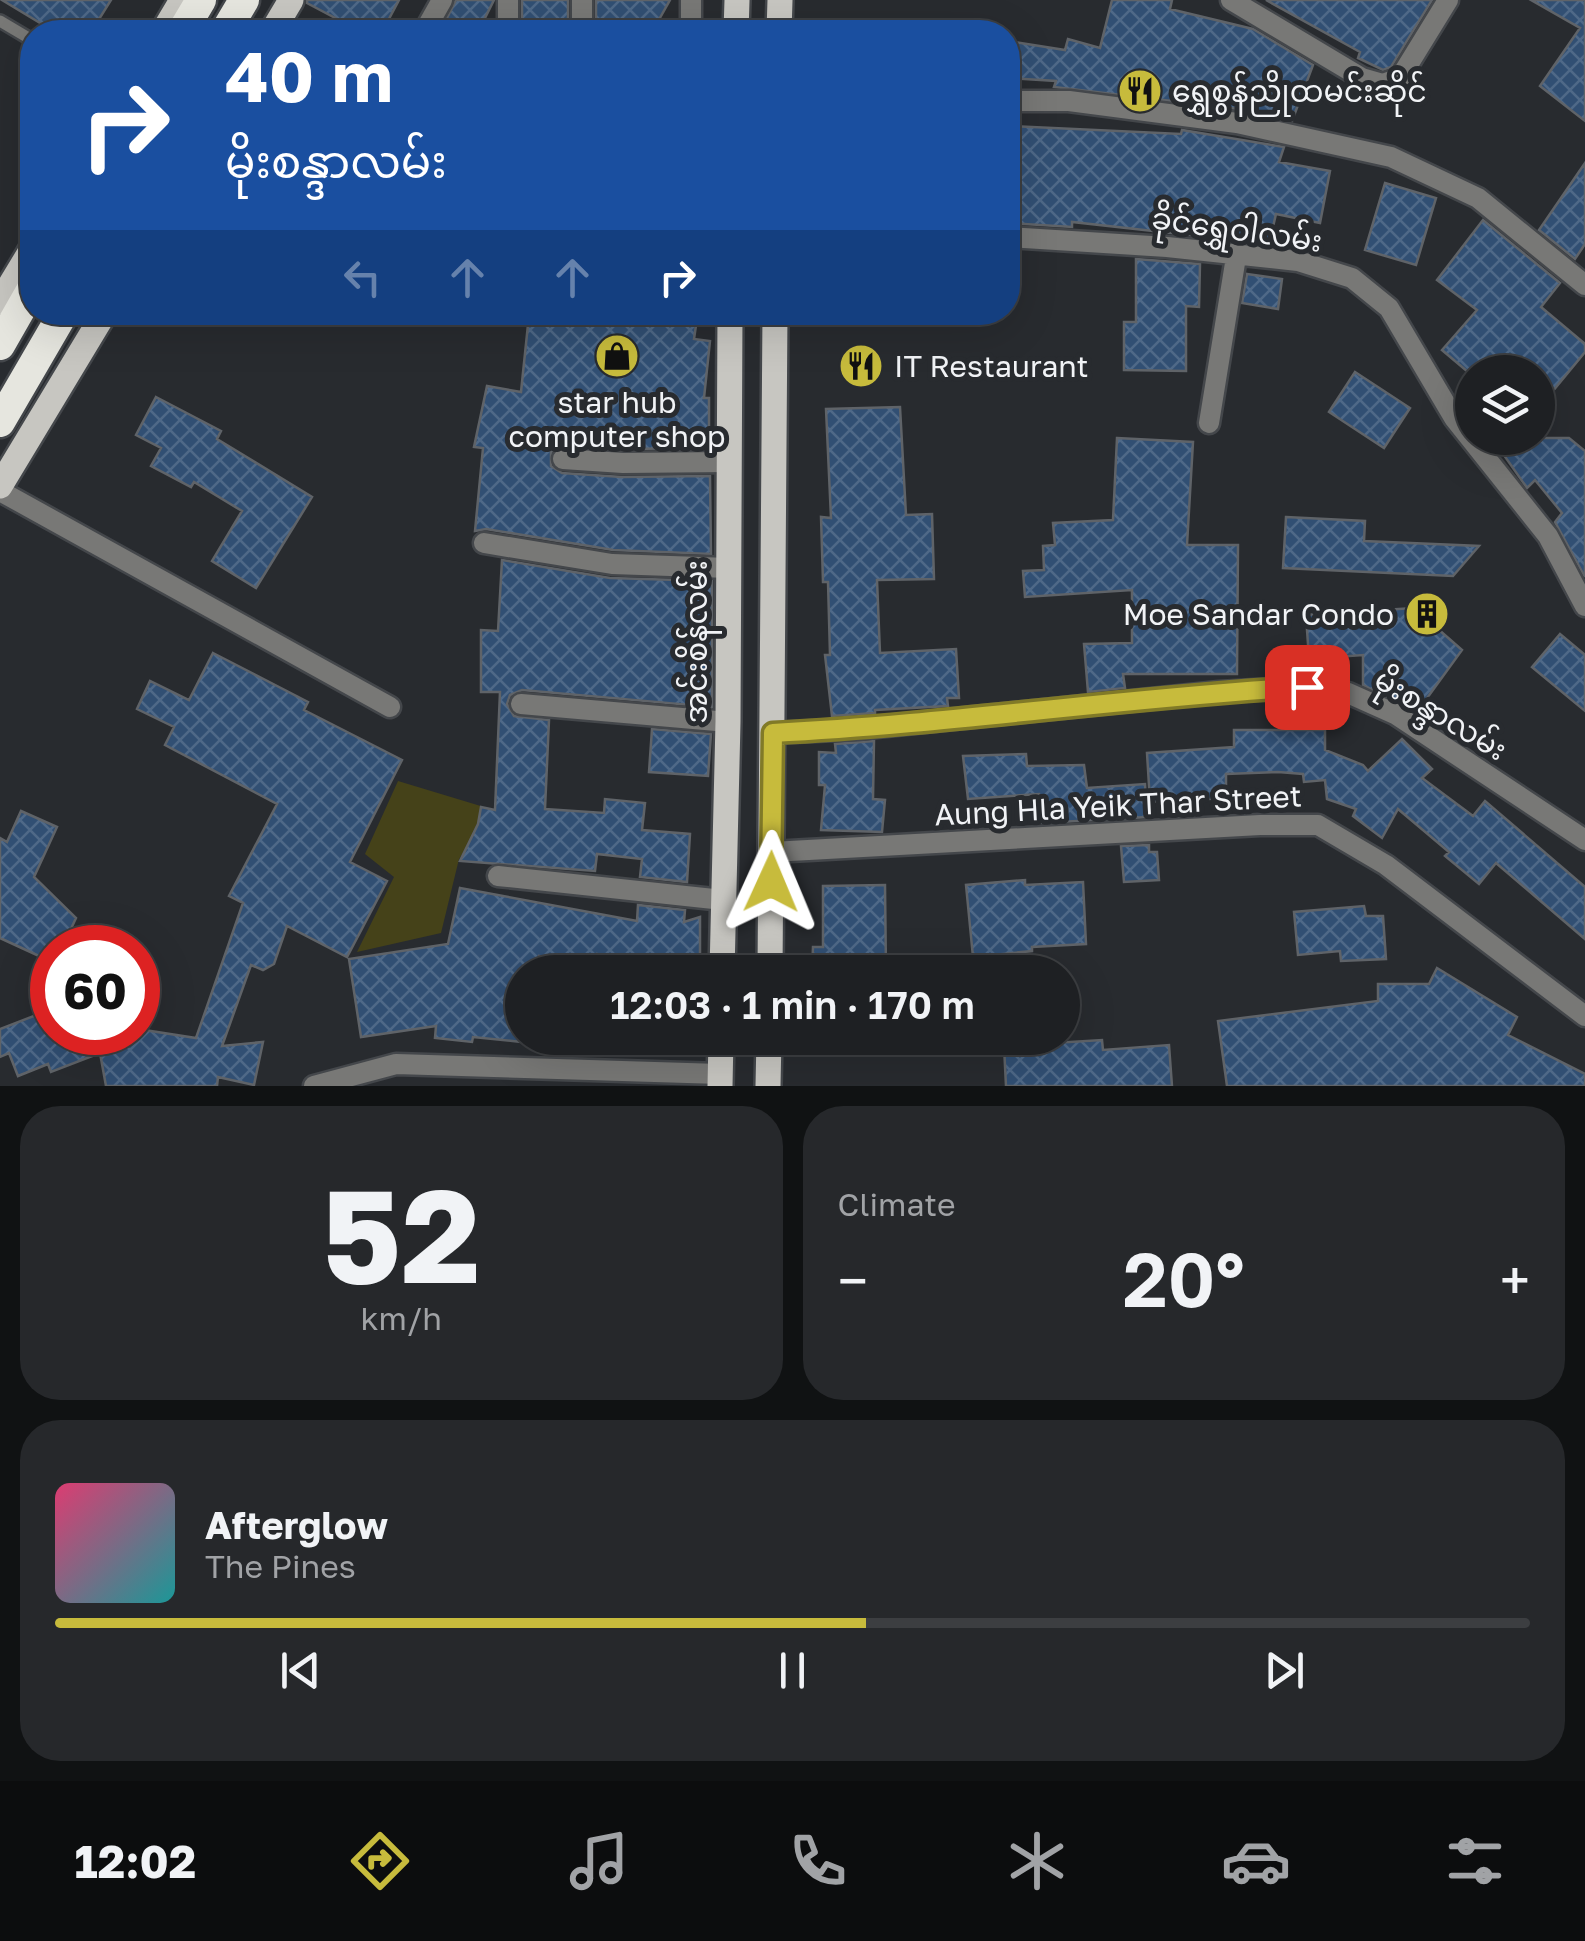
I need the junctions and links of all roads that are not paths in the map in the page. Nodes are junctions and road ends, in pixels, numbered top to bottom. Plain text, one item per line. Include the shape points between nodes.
1 (1231, 0) edge
2 (1448, 0) edge
3 (1020, 102) edge
4 (1020, 238) edge
5 (1236, 257) junction
6 (20, 269) edge
7 (1582, 276) edge
8 (0, 302) edge
9 (20, 310) edge
10 (56, 325) edge
11 (97, 325) edge
12 (730, 325) edge
13 (775, 325) edge
14 (0, 345) edge
15 (0, 422) edge
16 (1208, 423) dead end
17 (563, 459) dead end
18 (730, 462) junction
19 (0, 488) edge
20 (484, 543) dead end
21 (729, 568) junction
22 (1585, 606) edge
23 (522, 704) dead end
24 (390, 707) dead end
25 (728, 722) junction
26 (773, 733) junction
27 (1585, 840) edge
28 (772, 852) junction
29 (498, 876) dead end
30 (723, 900) junction
31 (722, 955) edge
32 (770, 955) edge
33 (1585, 1016) edge
34 (721, 1055) edge
35 (769, 1055) edge
36 (720, 1080) edge
37 (314, 1086) edge
38 (768, 1086) edge

1 - 2 street via 1383,84 1400,78
3 - 7 street via 1069,101 1236,123 1390,158 1478,198
4 - 5 street, ခိုင်ရွှေဝါလမ်း
5 - 16 street
5 - 22 street, ခိုင်ရွှေဝါလမ်း via 1298,262 1352,278 1389,308 1454,418 1548,536
6 - 8 main road
9 - 14 highway
10 - 15 highway
11 - 19 main road
12 - 18 main road, အင်းစိန်လမ်း
13 - 26 main road
17 - 18 street
18 - 21 main road, အင်းစိန်လမ်း
19 - 24 street
20 - 21 street via 612,564
21 - 25 main road, အင်းစိန်လမ်း
23 - 25 street
25 - 30 main road, အင်းစိန်လမ်း
26 - 27 street, မိုးစန္ဒာလမ်း via 1307,687 1348,694 1395,714
26 - 28 main road
28 - 32 main road
28 - 33 street, Aung Hla Yeik Thar Street via 1318,825 1386,864
29 - 30 street
30 - 31 main road, အင်းစိန်လမ်း
34 - 36 main road
35 - 38 main road
36 - 37 street via 396,1064

